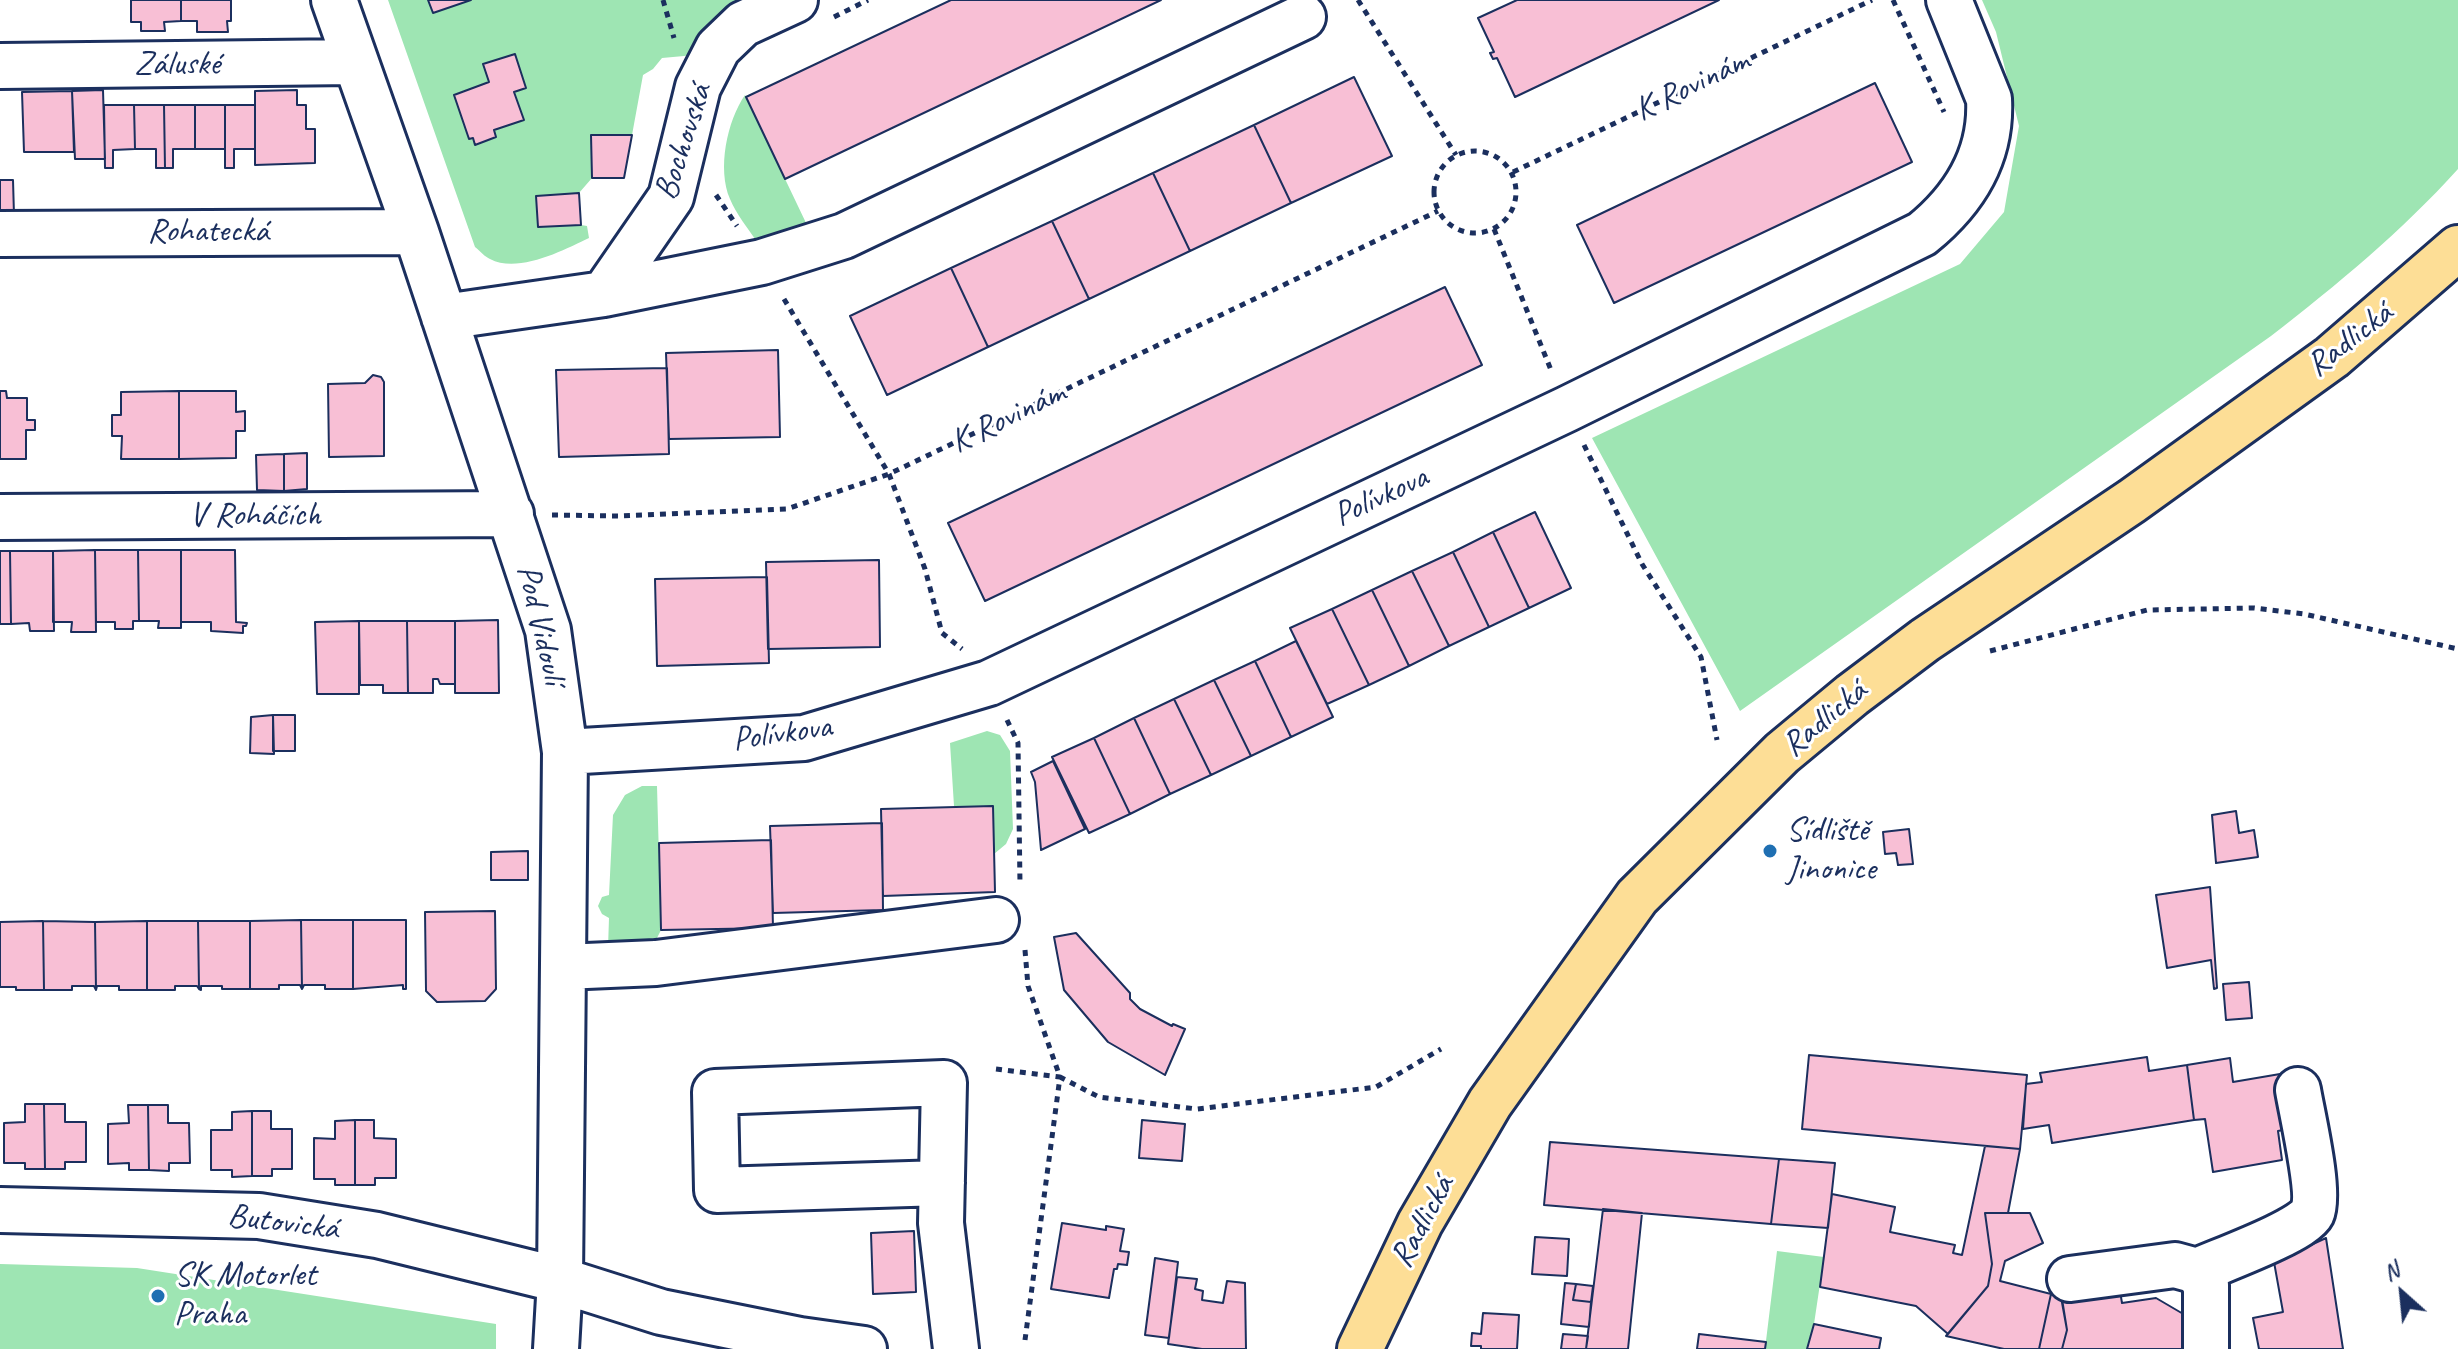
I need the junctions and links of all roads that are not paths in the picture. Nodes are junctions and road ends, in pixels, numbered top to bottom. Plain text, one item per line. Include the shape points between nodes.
1 (334, 0) edge
2 (1949, 0) edge
3 (813, 9) edge
4 (1303, 17) dead end
5 (354, 62) junction
6 (0, 66) edge
7 (416, 232) junction
8 (0, 234) edge
9 (2458, 248) edge
10 (604, 294) junction
11 (444, 317) junction
12 (530, 515) junction
13 (0, 517) edge
14 (565, 752) junction
15 (1013, 916) road end
16 (563, 967) junction
17 (2298, 1090) dead end
18 (942, 1183) junction
19 (0, 1210) edge
20 (2197, 1271) junction
21 (2070, 1279) dead end
22 (560, 1280) junction
23 (662, 1330) edge
24 (556, 1349) edge
25 (864, 1349) edge
26 (956, 1349) edge
27 (1360, 1349) edge
28 (2206, 1349) edge

1 - 5 street, Pod Vidoulí
2 - 14 street, Polívkova via 1989,99 1988,134 1957,203 1922,234 989,683 804,738
3 - 10 street, Bochovská via 743,24 718,48 698,87 671,197
4 - 10 street via 844,236 762,262
5 - 6 street, Záluské
5 - 7 street, Pod Vidoulí
7 - 8 street, Rohatecká
7 - 11 street, Pod Vidoulí
9 - 27 main road, Radlická via 2332,357 1852,695 1782,753 1637,897 1490,1103 1420,1223
10 - 11 street
11 - 12 street, Pod Vidoulí
12 - 13 street, V Roháčích
12 - 14 street, Pod Vidoulí
14 - 16 street, Pod Vidoulí
15 - 16 street via 656,963
16 - 22 street, Pod Vidoulí
17 - 20 street via 2315,1192 2312,1213 2298,1226
18 - 18 street via 944,1083 715,1092 717,1190
18 - 26 street via 941,1223
19 - 22 street, Butovická via 259,1216 377,1235
20 - 21 street via 2175,1265
20 - 28 street via 2206,1285
22 - 23 street, Butovická
22 - 24 street
23 - 25 street, Butovická

